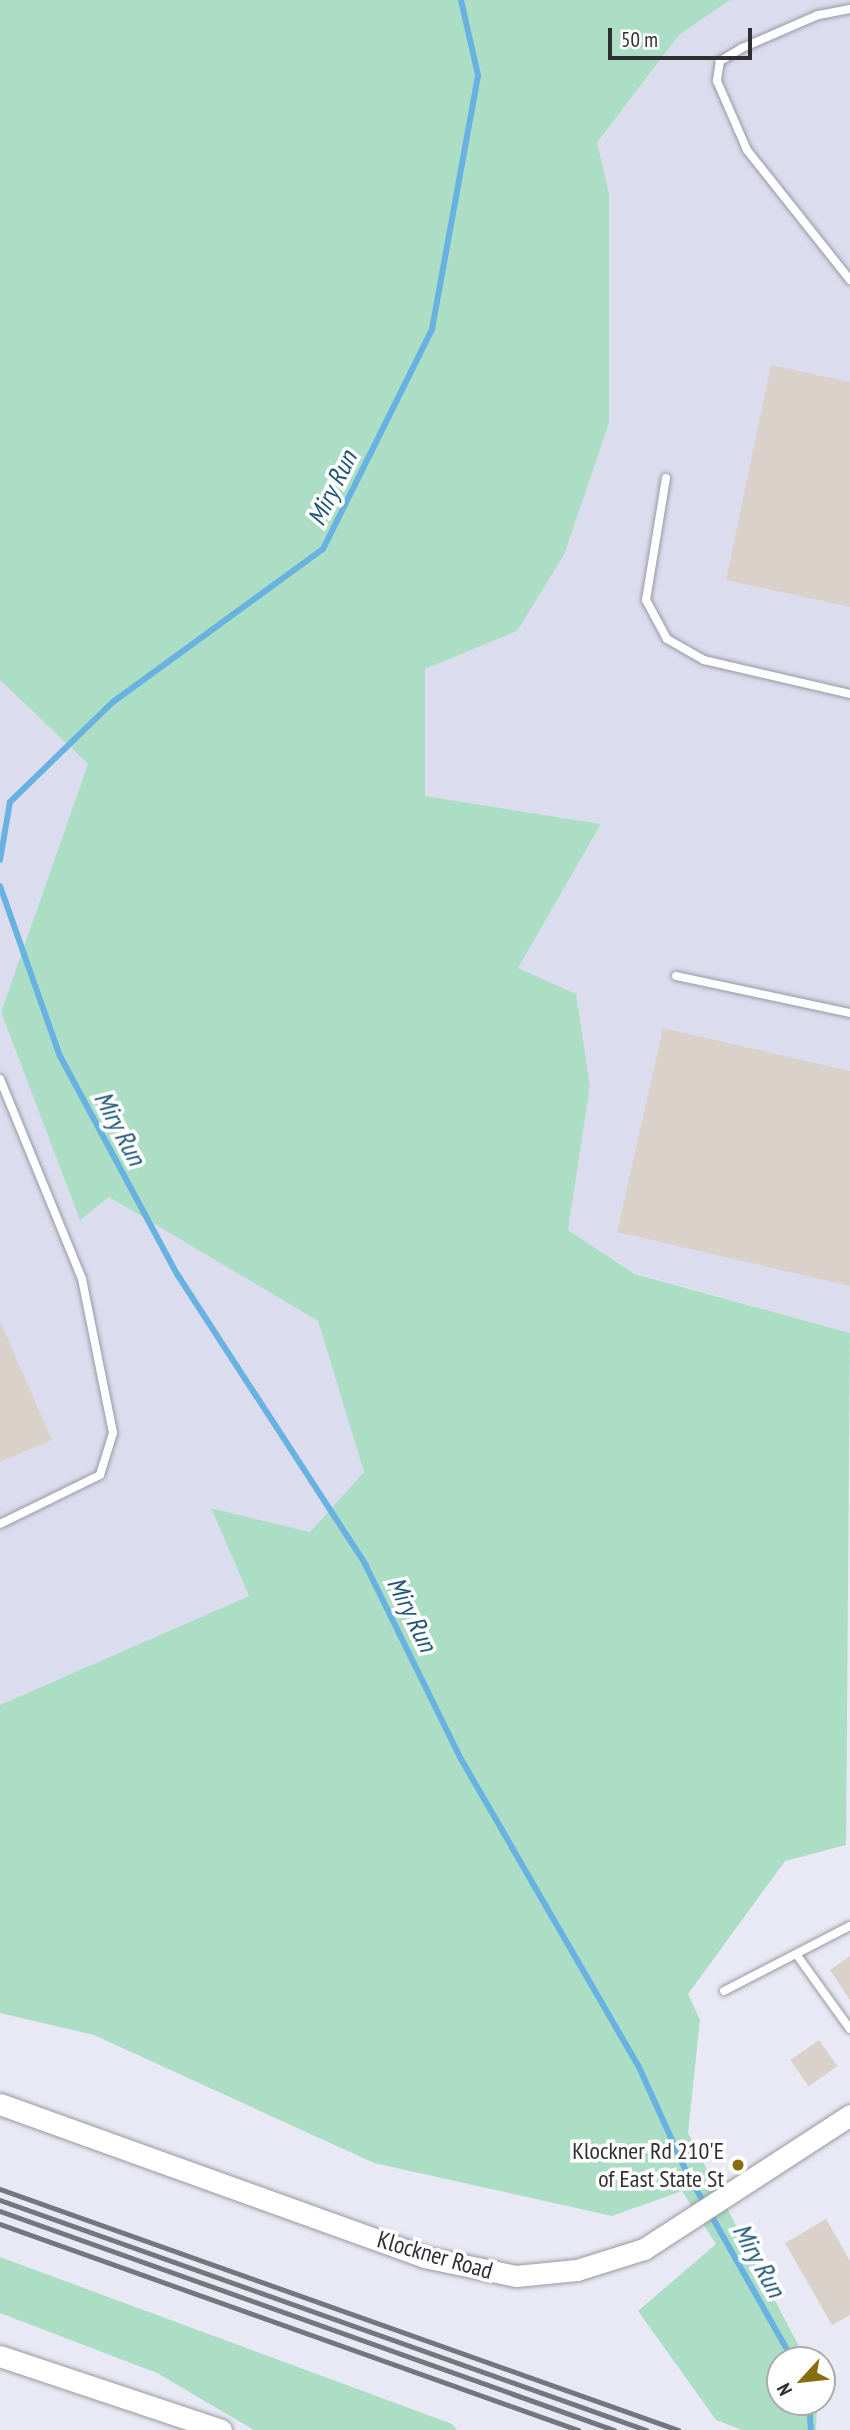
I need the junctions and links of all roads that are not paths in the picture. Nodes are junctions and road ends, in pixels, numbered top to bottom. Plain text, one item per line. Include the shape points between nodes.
1 (850, 9) edge
2 (850, 280) edge
3 (666, 478) dead end
4 (850, 694) edge
5 (676, 976) dead end
6 (850, 1013) edge
7 (0, 1079) edge
8 (0, 1524) edge
9 (850, 1926) edge
10 (799, 1958) junction
11 (724, 1991) dead end
12 (850, 2029) edge
13 (0, 2104) edge
14 (850, 2115) edge
15 (0, 2356) edge
16 (221, 2430) edge

1 - 2 lane via 818,15 743,48 720,61 718,81 747,150
3 - 4 lane via 646,600 667,639 704,660
5 - 6 lane
7 - 8 lane via 82,1279 113,1433 100,1475
9 - 10 lane
10 - 11 lane
10 - 12 lane
13 - 14 main road, Klockner Road via 424,2257 485,2273 576,2270 680,2229
15 - 16 main road

